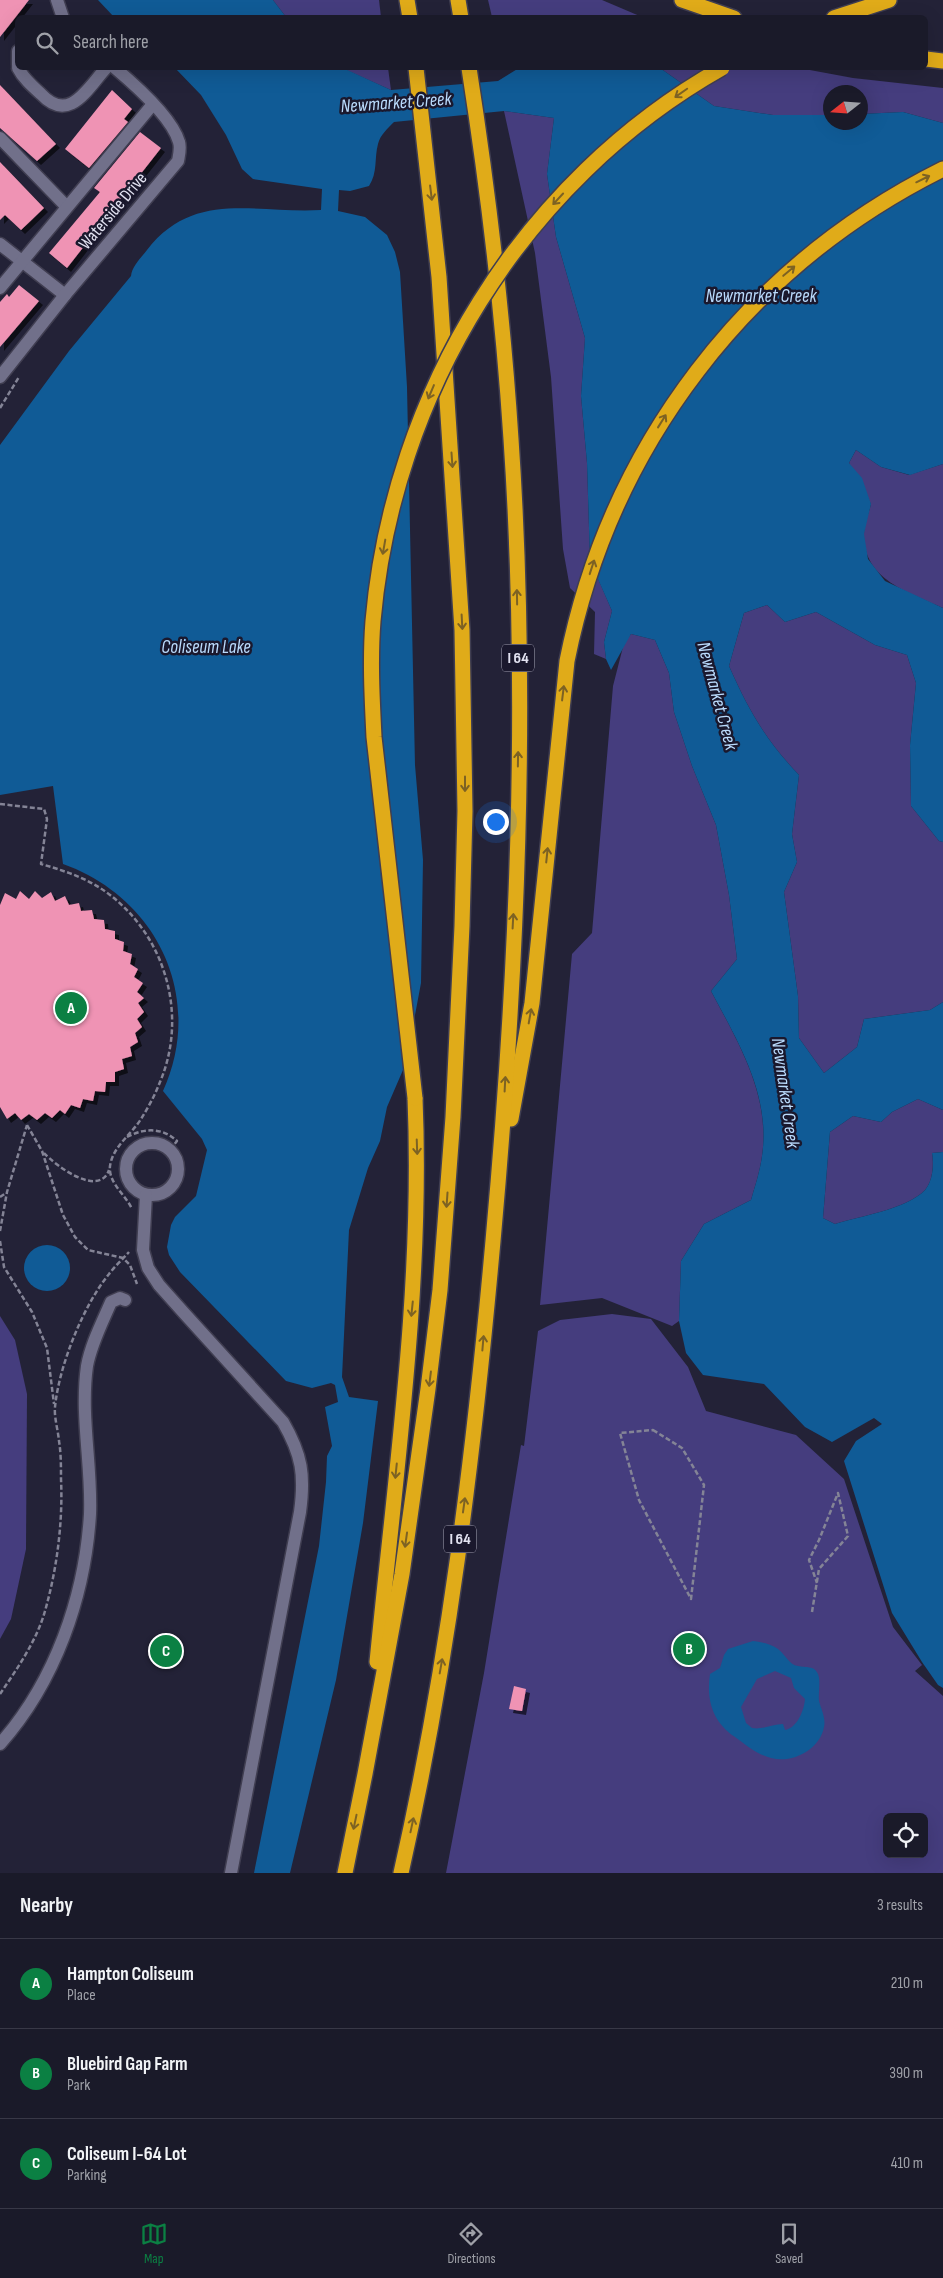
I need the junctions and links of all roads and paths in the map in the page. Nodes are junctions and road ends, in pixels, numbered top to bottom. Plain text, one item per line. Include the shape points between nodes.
1 (57, 0) edge
2 (407, 0) edge
3 (458, 0) edge
4 (682, 0) edge
5 (889, 0) edge
6 (59, 15) edge
7 (410, 15) edge
8 (460, 15) edge
9 (725, 15) edge
10 (843, 15) edge
11 (928, 58) edge
12 (943, 61) edge
13 (20, 70) edge
14 (104, 70) edge
15 (117, 70) edge
16 (417, 70) edge
17 (719, 70) edge
18 (470, 74) edge
19 (153, 104) junction
20 (0, 138) edge
21 (943, 170) edge
22 (66, 206) junction
23 (0, 244) edge
24 (23, 262) junction
25 (0, 288) edge
26 (65, 295) junction
27 (0, 377) edge
28 (0, 804) edge
29 (126, 1138) junction
30 (170, 1150) junction
31 (42, 1151) junction
32 (110, 1168) junction
33 (7, 1192) junction
34 (146, 1195) junction
35 (0, 1197) edge
36 (496, 1202) junction
37 (133, 1212) dead end
38 (0, 1231) edge
39 (0, 1241) edge
40 (130, 1247) dead end
41 (123, 1258) junction
42 (137, 1284) dead end
43 (125, 1300) dead end
44 (55, 1408) junction
45 (816, 1583) junction
46 (691, 1599) joint
47 (812, 1612) dead end
48 (0, 1694) edge
49 (0, 1744) edge
50 (365, 1774) junction
51 (230, 1873) edge
52 (345, 1873) edge
53 (401, 1873) edge

1 - 6 street
2 - 7 highway
3 - 8 highway
4 - 9 highway
5 - 10 highway
11 - 12 highway
13 - 14 street via 46,100 62,107 77,101
15 - 19 street, Waterside Drive
16 -> 50 highway via 439,278 462,630 466,810 454,1117 440,1290 402,1574
17 -> 50 highway, bridge via 663,106 606,151 542,216 505,262 467,320 440,371 411,440 388,523 376,603 372,677 374,737 415,1098 418,1202 413,1296
36 -> 18 highway, I 64 via 515,882 516,584 505,368
19 - 22 street
19 - 26 street, Waterside Drive via 179,141 178,161
20 - 22 street
36 -> 21 highway via 532,1003 567,661 576,613 617,504 640,458 692,377 730,330 785,274 825,242 880,203
22 - 24 street
23 - 24 street
24 - 25 street
24 - 26 street
26 - 27 street, Waterside Drive
28 - 29 path via 44,809 47,819 41,864 78,876 109,894 142,927 161,964 172,1007 168,1057 151,1101
29 - 30 path via 136,1132 160,1131 177,1140
29 - 32 path via 112,1157
30 - 34 street via 178,1165 175,1182 163,1193
30 - 34 street via 163,1145 147,1143 133,1150 128,1157 128,1180 132,1187
31 - 32 path via 64,1170 88,1181 98,1181 107,1175
31 - 33 path via 27,1124
31 - 41 path via 63,1215 75,1237 88,1250
32 - 37 path via 113,1181
33 - 35 path
33 - 38 path
34 - 51 street via 143,1250 148,1268 159,1285 283,1422 295,1442 302,1465 304,1486 300,1512
53 -> 36 highway, I 64 via 451,1602 483,1348
39 - 44 path via 4,1268 32,1312 47,1348
40 - 41 path
41 - 42 path via 130,1265
41 - 44 path via 91,1300 75,1332
43 - 49 street via 120,1298 111,1302 93,1344 88,1365 84,1413 90,1514 85,1561 74,1607 45,1679
44 - 48 path via 62,1492 54,1567 45,1612
45 - 45 path via 819,1569 848,1536 838,1493 809,1560
45 - 47 path
46 - 46 path via 704,1485 682,1448 653,1430 620,1433 639,1500
50 -> 52 highway

